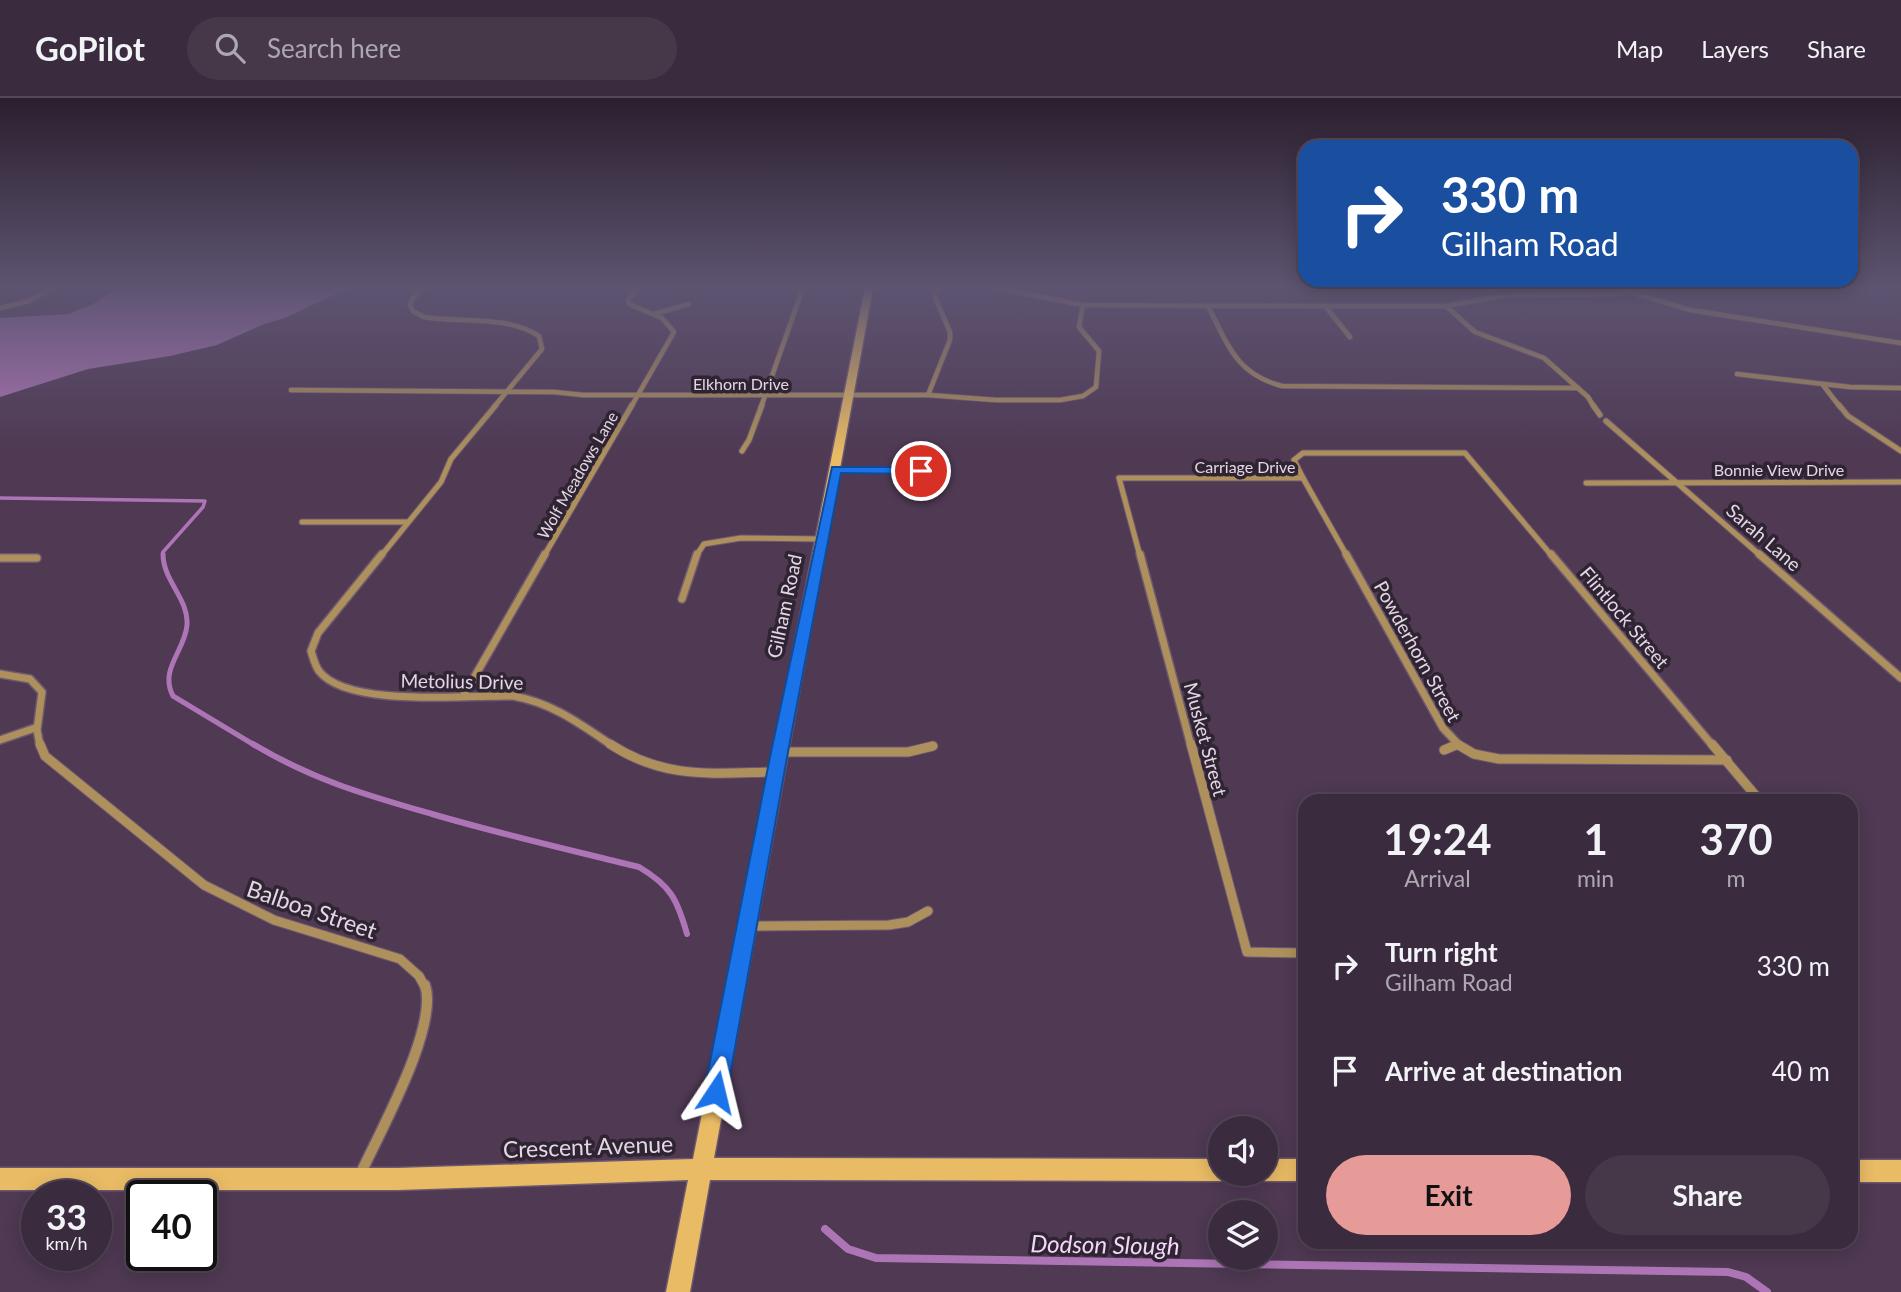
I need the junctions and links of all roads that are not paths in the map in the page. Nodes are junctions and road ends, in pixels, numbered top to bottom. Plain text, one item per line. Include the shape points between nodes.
1 (541, 344) edge
2 (667, 344) edge
3 (783, 344) edge
4 (859, 344) edge
5 (949, 344) edge
6 (1092, 344) edge
7 (1228, 344) edge
8 (1506, 344) edge
9 (1737, 374) dead end
10 (1823, 385) junction
11 (1578, 388) junction
12 (1901, 388) edge
13 (291, 390) dead end
14 (507, 393) junction
15 (1087, 394) junction
16 (637, 395) junction
17 (928, 395) junction
18 (765, 396) junction
19 (849, 396) junction
20 (1096, 397) dead end
21 (1600, 415) dead end
22 (1606, 421) dead end
23 (742, 451) dead end
24 (1901, 451) edge
25 (1465, 453) joint
26 (836, 470) junction
27 (937, 476) dead end
28 (1119, 478) joint
29 (1303, 478) junction
30 (1675, 481) junction
31 (1901, 482) edge
32 (1586, 483) dead end
33 (303, 522) dead end
34 (407, 522) junction
35 (823, 539) junction
36 (0, 558) edge
37 (37, 558) dead end
38 (682, 599) dead end
39 (0, 674) edge
40 (1901, 678) edge
41 (464, 695) junction
42 (35, 729) junction
43 (0, 740) edge
44 (1456, 745) junction
45 (933, 746) dead end
46 (1444, 750) dead end
47 (779, 752) junction
48 (1727, 760) junction
49 (775, 772) junction
50 (1755, 794) edge
51 (928, 911) dead end
52 (746, 926) junction
53 (1298, 953) edge
54 (702, 1169) junction
55 (1208, 1170) edge
56 (1278, 1170) edge
57 (1298, 1170) edge
58 (1858, 1171) edge
59 (1901, 1171) edge
60 (0, 1179) edge
61 (358, 1179) junction
62 (678, 1292) edge

1 - 14 street, Metolius Drive via 542,349
2 - 16 street, Wolf Meadows Lane
3 - 18 street
4 - 19 street, Gilham Road
5 - 17 street
6 - 15 street via 1100,354 1098,382
7 - 11 street via 1242,369 1275,385
8 - 11 street via 1541,356
9 - 10 street
10 - 12 street
10 - 24 street via 1848,416
11 - 21 street
13 - 14 street, Elkhorn Drive
14 - 16 street, Elkhorn Drive
14 - 34 street, Metolius Drive via 451,459 441,482
15 - 17 street, Elkhorn Drive via 1040,400
15 - 20 street
16 - 18 street, Elkhorn Drive
16 - 41 street, Wolf Meadows Lane
17 - 19 street, Elkhorn Drive
18 - 19 street, Elkhorn Drive
18 - 23 street
19 - 26 street, Gilham Road
22 - 30 street, Sarah Lane
25 - 29 street, Carriage Drive via 1303,453 1294,460
25 - 48 street, Flintlock Street
26 - 27 street via 914,470
26 - 35 street, Gilham Road
28 - 29 street, Carriage Drive
28 - 53 street, Musket Street via 1247,952
29 - 44 street, Powderhorn Street
30 - 31 street, Bonnie View Drive
30 - 32 street, Bonnie View Drive
30 - 40 street, Sarah Lane
33 - 34 street
34 - 41 street, Metolius Drive via 318,633 311,651 313,665 337,685 365,694
35 - 38 street via 707,541
35 - 47 street, Gilham Road
36 - 37 street
39 - 42 street via 30,679 42,692
41 - 49 street, Metolius Drive via 541,700 566,711 628,755 661,769
42 - 43 street
42 - 61 street, Balboa Street via 45,756 63,773 228,900 289,925 400,959 416,971 430,1000 428,1018
44 - 46 street
44 - 48 street, Powderhorn Street via 1469,753 1499,759
45 - 47 street via 900,753
47 - 49 street, Gilham Road
48 - 50 street, Flintlock Street
49 - 52 street, Gilham Road
51 - 52 street via 908,922 889,925
52 - 54 street, Gilham Road
54 - 55 street, Crescent Avenue
54 - 61 street, Crescent Avenue
54 - 62 street, Gilham Road
56 - 57 street
58 - 59 street
60 - 61 street, Crescent Avenue

